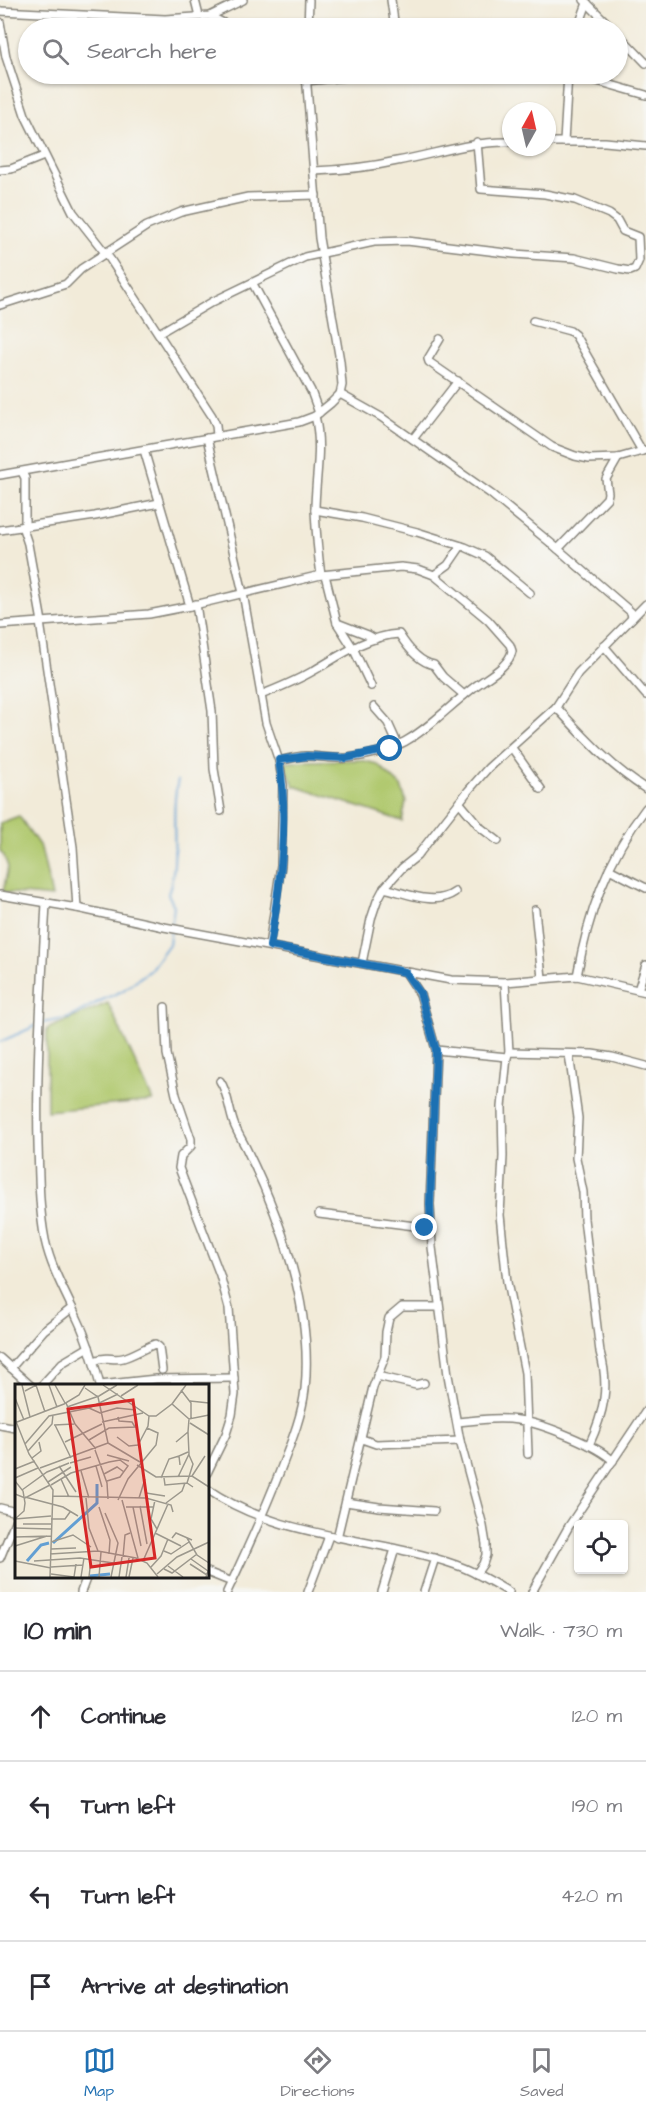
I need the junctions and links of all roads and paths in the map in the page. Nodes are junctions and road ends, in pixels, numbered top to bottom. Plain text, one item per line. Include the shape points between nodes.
1 (195, 0) edge
2 (243, 0) edge
3 (309, 0) edge
4 (392, 0) edge
5 (586, 1) edge
6 (0, 11) edge
7 (199, 16) junction
8 (210, 16) junction
9 (144, 18) edge
10 (176, 18) edge
11 (214, 18) edge
12 (308, 18) edge
13 (394, 18) edge
14 (581, 18) edge
15 (602, 18) edge
16 (0, 22) edge
17 (628, 44) edge
18 (3, 58) edge
19 (646, 63) edge
20 (307, 84) edge
21 (567, 84) edge
22 (608, 84) edge
23 (646, 95) edge
24 (477, 142) junction
25 (502, 142) edge
26 (556, 142) edge
27 (564, 142) junction
28 (646, 146) edge
29 (44, 156) junction
30 (0, 170) edge
31 (314, 171) junction
32 (316, 195) junction
33 (105, 253) junction
34 (322, 253) junction
35 (253, 284) junction
36 (0, 305) edge
37 (533, 321) dead end
38 (159, 333) junction
39 (440, 339) dead end
40 (458, 381) junction
41 (340, 394) junction
42 (317, 415) junction
43 (217, 436) junction
44 (207, 438) junction
45 (413, 439) junction
46 (144, 450) junction
47 (644, 451) edge
48 (618, 458) junction
49 (22, 472) junction
50 (0, 475) edge
51 (159, 502) junction
52 (315, 510) junction
53 (24, 526) junction
54 (0, 530) edge
55 (461, 546) junction
56 (558, 549) junction
57 (447, 566) junction
58 (323, 575) junction
59 (434, 575) junction
60 (450, 587) junction
61 (243, 593) junction
62 (530, 593) dead end
63 (646, 604) edge
64 (193, 605) junction
65 (632, 618) junction
66 (41, 622) junction
67 (336, 623) junction
68 (0, 625) edge
69 (375, 639) junction
70 (604, 646) junction
71 (352, 648) junction
72 (371, 686) dead end
73 (261, 694) junction
74 (464, 695) junction
75 (646, 695) edge
76 (374, 707) dead end
77 (556, 707) junction
78 (398, 745) junction
79 (512, 748) junction
80 (279, 760) junction
81 (541, 789) dead end
82 (646, 789) edge
83 (459, 802) junction
84 (646, 808) edge
85 (222, 811) dead end
86 (498, 841) dead end
87 (609, 869) junction
88 (384, 888) junction
89 (646, 888) edge
90 (455, 892) dead end
91 (0, 895) edge
92 (46, 903) junction
93 (77, 908) junction
94 (535, 910) dead end
95 (270, 946) junction
96 (362, 963) junction
97 (646, 965) edge
98 (405, 972) junction
99 (577, 976) junction
100 (542, 978) junction
101 (505, 982) junction
102 (642, 991) edge
103 (165, 1007) dead end
104 (436, 1050) junction
105 (569, 1054) junction
106 (508, 1055) junction
107 (646, 1066) edge
108 (220, 1081) dead end
109 (319, 1214) dead end
110 (431, 1228) junction
111 (439, 1307) junction
112 (72, 1308) junction
113 (89, 1347) junction
114 (0, 1358) edge
115 (94, 1361) junction
116 (10, 1368) junction
117 (162, 1370) dead end
118 (377, 1376) junction
119 (234, 1378) junction
120 (424, 1383) dead end
121 (29, 1384) edge
122 (43, 1384) edge
123 (100, 1384) edge
124 (108, 1384) edge
125 (646, 1411) edge
126 (457, 1422) junction
127 (527, 1423) junction
128 (0, 1425) edge
129 (15, 1428) edge
130 (362, 1439) junction
131 (460, 1441) junction
132 (589, 1445) junction
133 (528, 1454) dead end
134 (613, 1461) junction
135 (208, 1471) edge
136 (208, 1490) edge
137 (346, 1502) junction
138 (0, 1508) edge
139 (434, 1511) dead end
140 (15, 1512) edge
141 (262, 1518) junction
142 (15, 1521) edge
143 (333, 1537) junction
144 (395, 1549) junction
145 (0, 1558) edge
146 (435, 1558) junction
147 (208, 1572) edge
148 (476, 1574) junction
149 (86, 1577) edge
150 (232, 1582) junction
151 (81, 1592) edge
152 (227, 1592) edge
153 (308, 1592) edge
154 (382, 1592) edge
155 (424, 1592) edge
156 (509, 1592) edge
157 (532, 1592) edge

1 - 7 street
2 - 8 street
3 - 12 street
4 - 13 street
5 - 14 street
5 - 15 street
6 - 9 street
7 - 8 street
7 - 10 street
8 - 11 street
16 - 18 street
17 - 19 street
18 - 29 street
20 - 31 street
21 - 27 street
22 - 23 street
24 - 25 street
24 - 31 street via 395,162
24 - 34 street via 481,189 545,194 609,214 623,231 638,237 639,260 635,269 618,269 574,258 407,241 374,242
26 - 27 street
27 - 28 street
29 - 30 street
29 - 33 street via 73,212
31 - 32 street
32 - 33 street via 248,196 201,206 147,226
32 - 34 street
33 - 36 street via 66,284
33 - 38 street
34 - 35 street via 304,257
34 - 41 street via 340,361
35 - 38 street
35 - 42 street via 311,391
37 - 47 street via 575,335
38 - 43 street via 212,416
39 - 40 street via 429,362
40 - 45 street
40 - 48 street via 552,447 589,459
41 - 42 street
41 - 45 street
42 - 43 street via 299,422
42 - 52 street
43 - 44 street
44 - 46 street
44 - 61 street
45 - 56 street via 491,494
46 - 49 street
46 - 51 street
47 - 48 street
48 - 56 street via 606,479 607,498
49 - 50 street
49 - 53 street
51 - 53 street
51 - 64 street
52 - 55 street via 362,518
52 - 58 street
53 - 54 street
53 - 66 street
55 - 57 street
55 - 62 street via 485,556
56 - 65 street via 630,612
57 - 59 street
57 - 60 street
58 - 59 street via 401,567
58 - 61 street
58 - 67 street
59 - 60 street
60 - 74 street via 488,620 512,651 507,662
61 - 64 street
61 - 73 street
63 - 65 street
64 - 66 street via 149,614
64 - 85 street via 212,711 214,769
65 - 70 street
66 - 68 street
66 - 93 street via 71,828
67 - 69 street
67 - 71 street
69 - 71 street
69 - 74 street via 399,634 418,658 434,665
70 - 75 street
70 - 77 street via 578,673
71 - 72 street
71 - 73 street via 312,672
73 - 80 street
74 - 78 street via 431,725
76 - 78 street via 388,723
77 - 79 street
77 - 82 street via 598,752
78 - 80 street via 346,758 307,756
79 - 81 street
79 - 83 street via 488,768
80 - 95 street via 283,785 281,865
83 - 86 street
83 - 88 street via 417,856
84 - 87 street via 628,831
87 - 89 street
87 - 99 street via 595,901
88 - 90 street via 433,899
88 - 96 street via 371,919
91 - 92 street
92 - 93 street
92 - 112 street via 37,1106 41,1208 45,1242
93 - 95 street
94 - 100 street
95 - 96 street
96 - 98 street
97 - 102 street
98 - 101 street via 451,980
98 - 104 street via 420,993
99 - 100 street
99 - 102 street
100 - 101 street
101 - 106 street
103 - 119 street via 167,1054 191,1139 191,1146 180,1156 179,1168 229,1308
104 - 106 street
104 - 110 street
105 - 106 street
105 - 107 street via 612,1057
105 - 132 street via 578,1118 576,1158 600,1352 606,1372 603,1407
106 - 127 street via 502,1107 500,1215 507,1282 525,1373
108 - 141 street via 274,1214 303,1312 303,1398
109 - 110 street
110 - 111 street
111 - 118 street via 402,1307 395,1311 389,1318 387,1349
111 - 126 street
112 - 113 street
112 - 116 street via 44,1330
113 - 115 street
113 - 122 street via 62,1363
114 - 116 street
115 - 117 street via 124,1358 155,1344 159,1347
115 - 123 street
116 - 121 street
118 - 120 street via 416,1385
118 - 130 street
119 - 124 street via 156,1378
119 - 135 street via 232,1416
125 - 134 street
126 - 127 street via 482,1419
126 - 131 street
127 - 132 street
127 - 133 street
128 - 129 street
130 - 131 street via 376,1444
130 - 137 street
131 - 148 street via 486,1544 486,1555
132 - 134 street
134 - 157 street via 568,1526
136 - 141 street
137 - 139 street
137 - 143 street
138 - 140 street
141 - 143 street
141 - 150 street
142 - 145 street
143 - 144 street
143 - 153 street
144 - 146 street
144 - 154 street
146 - 148 street
146 - 155 street
147 - 150 street
148 - 156 street
149 - 151 street
150 - 152 street

